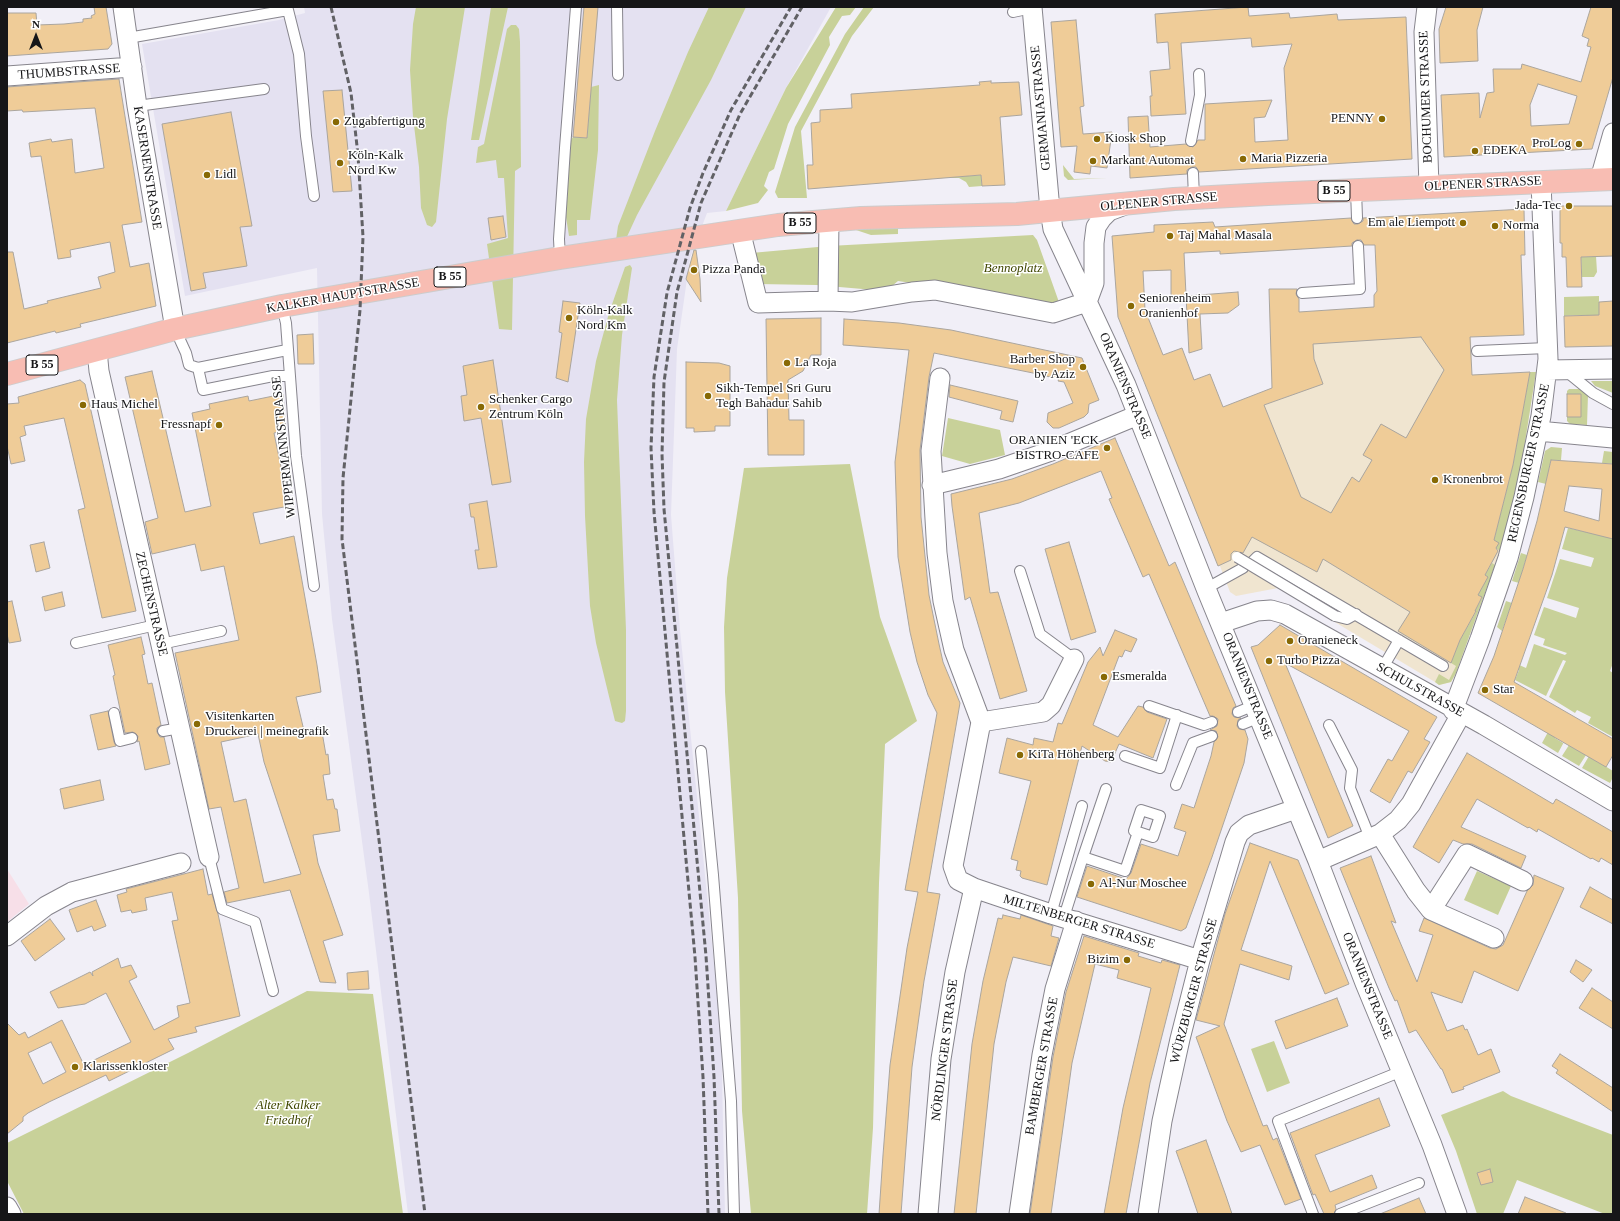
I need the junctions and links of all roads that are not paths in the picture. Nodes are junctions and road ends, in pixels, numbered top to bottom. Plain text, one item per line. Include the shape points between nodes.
1 (123, 7) edge
2 (576, 7) edge
3 (617, 7) edge
4 (1038, 7) edge
5 (1423, 7) edge
6 (1427, 7) edge
7 (1013, 12) dead end
8 (128, 38) junction
9 (132, 67) junction
10 (618, 74) dead end
11 (1199, 74) dead end
12 (7, 76) edge
13 (264, 89) dead end
14 (137, 106) junction
15 (1613, 133) edge
16 (1191, 141) dead end
17 (1193, 172) dead end
18 (1606, 179) edge
19 (1542, 182) junction
20 (1429, 187) junction
21 (1356, 190) junction
22 (314, 196) dead end
23 (1194, 198) junction
24 (1126, 205) junction
25 (1050, 210) junction
26 (1357, 218) dead end
27 (829, 220) junction
28 (740, 230) junction
29 (706, 235) joint
30 (1358, 246) dead end
31 (560, 258) junction
32 (1302, 293) dead end
33 (828, 301) junction
34 (1088, 302) junction
35 (282, 306) junction
36 (175, 329) junction
37 (1548, 348) junction
38 (96, 350) junction
39 (287, 350) junction
40 (1477, 351) dead end
41 (198, 368) junction
42 (1613, 369) edge
43 (1556, 370) junction
44 (7, 374) edge
45 (289, 376) junction
46 (940, 378) dead end
47 (1613, 404) edge
48 (1138, 415) junction
49 (1538, 431) junction
50 (1613, 438) edge
51 (932, 485) junction
52 (1237, 557) dead end
53 (1253, 560) dead end
54 (1243, 568) dead end
55 (1020, 571) dead end
56 (314, 586) dead end
57 (1207, 588) junction
58 (1356, 614) junction
59 (1221, 623) junction
60 (156, 625) junction
61 (221, 631) dead end
62 (1399, 640) junction
63 (76, 644) dead end
64 (161, 644) junction
65 (1074, 659) joint
66 (1443, 666) dead end
67 (1382, 668) junction
68 (1149, 706) dead end
69 (1251, 711) junction
70 (1457, 712) junction
71 (114, 713) dead end
72 (1177, 715) junction
73 (981, 722) junction
74 (1212, 722) dead end
75 (1243, 724) dead end
76 (1329, 725) dead end
77 (1212, 736) dead end
78 (132, 738) dead end
79 (701, 752) dead end
80 (1125, 756) dead end
81 (1176, 786) dead end
82 (1106, 789) dead end
83 (1612, 798) edge
84 (1082, 806) dead end
85 (1296, 809) junction
86 (1138, 832) dead end
87 (1375, 836) junction
88 (209, 857) joint
89 (1083, 857) junction
90 (1318, 860) junction
91 (181, 863) dead end
92 (1522, 881) dead end
93 (966, 884) junction
94 (1431, 910) junction
95 (1064, 917) junction
96 (7, 936) edge
97 (1494, 938) dead end
98 (1200, 960) junction
99 (273, 991) dead end
100 (1402, 1071) junction
101 (1419, 1183) dead end
102 (7, 1207) edge
103 (11, 1214) edge
104 (734, 1214) edge
105 (928, 1214) edge
106 (1018, 1214) edge
107 (1148, 1214) edge
108 (1313, 1214) edge
109 (1340, 1214) edge
110 (1457, 1214) edge

1 - 8 street, KASERNENSTRASSE
2 - 31 lane
3 - 10 lane
4 - 7 lane
4 - 25 street, GERMANIASTRASSE
5 - 6 street
6 - 20 street, BOCHUMER STRASSE via 1424,32
8 - 9 street, KASERNENSTRASSE
8 - 22 lane via 288,10 299,54
9 - 12 street, THUMBSTRASSE
9 - 14 street, KASERNENSTRASSE
11 - 16 lane via 1200,95
13 - 14 lane
14 - 36 street, KASERNENSTRASSE
15 - 18 street
17 - 23 lane
18 - 19 main road, OLPENER STRASSE / B 55
19 - 20 main road, OLPENER STRASSE / B 55
19 - 37 street, REGENSBURGER STRASSE
20 - 21 main road, OLPENER STRASSE / B 55
21 - 23 main road, OLPENER STRASSE / B 55
21 - 26 lane
23 - 24 main road, OLPENER STRASSE / B 55
24 - 25 main road, OLPENER STRASSE / B 55
24 - 34 street via 1109,211 1096,227 1093,247 1094,283
25 - 27 main road, OLPENER STRASSE / B 55 via 1017,214
25 - 34 street, ORANIENSTRASSE via 1053,229
27 - 28 main road, OLPENER STRASSE / B 55
27 - 33 street
28 - 29 main road, OLPENER STRASSE / B 55
28 - 33 street via 758,303
29 - 31 main road, KALKER HAUPTSTRASSE / B 55
30 - 32 lane via 1360,290
31 - 35 main road, KALKER HAUPTSTRASSE / B 55
33 - 34 street via 852,302 935,290 1053,313
34 - 48 street, ORANIENSTRASSE
35 - 36 main road, KALKER HAUPTSTRASSE / B 55
35 - 39 lane, WIPPERMANNSTRASSE via 286,323
36 - 38 main road, KALKER HAUPTSTRASSE / B 55
36 - 41 lane via 189,365
37 - 40 lane
37 - 43 street, REGENSBURGER STRASSE
38 - 44 main road, KALKER HAUPTSTRASSE / B 55
38 - 60 street, ZECHENSTRASSE
39 - 41 lane
39 - 45 lane, WIPPERMANNSTRASSE
41 - 45 lane via 203,390 273,376
42 - 43 street
43 - 47 lane
43 - 49 street, REGENSBURGER STRASSE
45 - 56 lane, WIPPERMANNSTRASSE via 296,456
46 - 51 street via 931,451
48 - 51 street via 1050,452 999,469
48 - 57 street, ORANIENSTRASSE
49 - 50 street
49 - 70 street, REGENSBURGER STRASSE via 1508,558
51 - 73 street via 943,601 954,650
52 - 58 lane, bridge via 1335,616 1347,619
53 - 58 lane via 1257,557
54 - 57 lane
55 - 65 lane via 1040,634
57 - 59 street, ORANIENSTRASSE
58 - 62 lane
59 - 67 street, SCHULSTRASSE via 1250,612 1270,610 1285,614 1311,636
59 - 69 street, ORANIENSTRASSE
60 - 63 lane
60 - 64 street, ZECHENSTRASSE
61 - 64 lane
62 - 66 lane
62 - 67 lane
64 - 88 street, ZECHENSTRASSE via 171,730
65 - 73 street via 1051,705 1042,712
67 - 70 street, SCHULSTRASSE
68 - 72 lane
69 - 75 lane
69 - 85 street, ORANIENSTRASSE
70 - 83 street, SCHULSTRASSE
70 - 87 street, REGENSBURGER STRASSE via 1411,804 1398,820
71 - 78 lane via 120,741
72 - 74 lane via 1204,725
72 - 80 lane via 1160,768
73 - 93 street via 953,866
76 - 87 lane via 1352,770 1350,788
77 - 81 lane via 1193,742
79 - 104 lane via 714,875 731,1100
82 - 89 lane
84 - 95 lane
85 - 90 street, ORANIENSTRASSE
85 - 98 street, WÜRZBURGER STRASSE via 1249,825 1239,833
86 - 89 lane via 1125,871
87 - 90 street, REGENSBURGER STRASSE
87 - 94 street
88 - 99 lane via 222,909 255,922
89 - 95 lane
90 - 100 street, ORANIENSTRASSE
91 - 96 street via 72,892 46,906
92 - 94 street via 1467,854
93 - 95 street, MILTENBERGER STRASSE
93 - 105 street, NÖRDLINGER STRASSE via 941,1059
94 - 97 street
95 - 98 street, MILTENBERGER STRASSE
95 - 106 street, BAMBERGER STRASSE via 1056,989 1042,1056
98 - 107 street, WÜRZBURGER STRASSE via 1162,1121
100 - 108 lane via 1278,1120
100 - 110 street, ORANIENSTRASSE
101 - 109 lane
102 - 103 street

